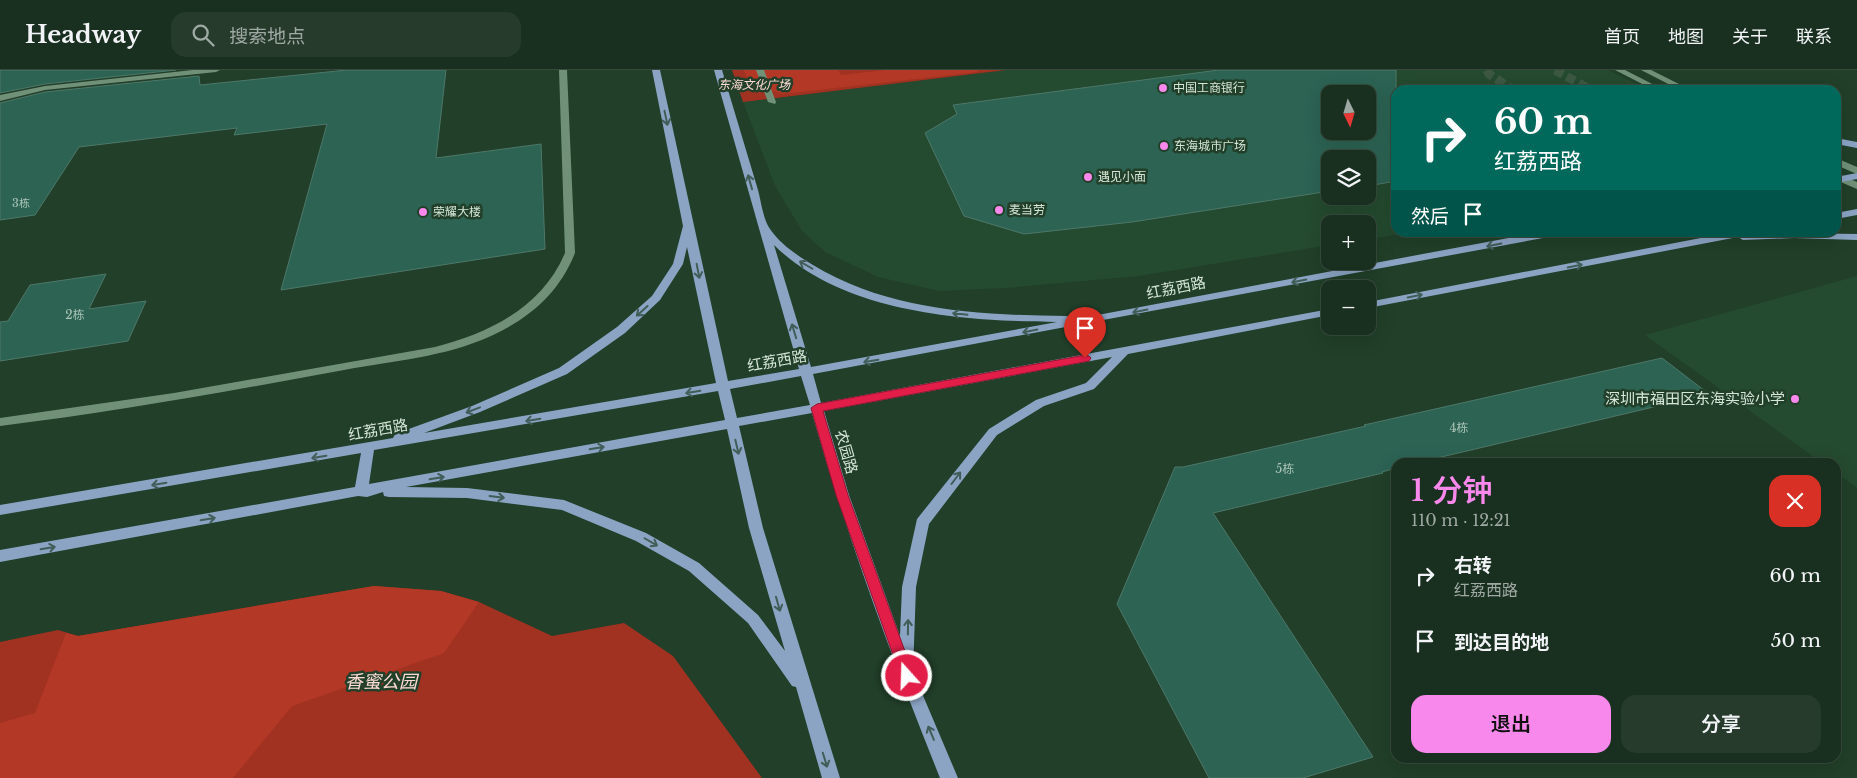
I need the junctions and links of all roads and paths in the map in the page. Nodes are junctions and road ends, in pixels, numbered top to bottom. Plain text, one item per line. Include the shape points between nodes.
1 (216, 70) edge
2 (563, 70) edge
3 (656, 70) edge
4 (718, 70) edge
5 (760, 70) edge
6 (1619, 70) edge
7 (1645, 70) edge
8 (1650, 85) edge
9 (1676, 85) edge
10 (0, 98) edge
11 (772, 102) dead end
12 (1841, 142) edge
13 (1857, 145) edge
14 (1841, 163) edge
15 (1857, 171) edge
16 (1857, 176) edge
17 (1841, 179) edge
18 (1841, 180) edge
19 (1857, 186) edge
20 (1857, 212) edge
21 (1841, 215) edge
22 (688, 223) junction
23 (764, 229) junction
24 (1841, 236) edge
25 (1532, 237) edge
26 (1728, 237) edge
27 (1747, 237) edge
28 (1857, 237) edge
29 (1723, 238) junction
30 (1376, 303) edge
31 (1321, 314) edge
32 (1096, 319) junction
33 (1124, 351) junction
34 (806, 372) junction
35 (724, 386) junction
36 (817, 408) junction
37 (0, 422) edge
38 (732, 424) junction
39 (368, 449) junction
40 (361, 492) junction
41 (0, 510) edge
42 (0, 556) edge
43 (907, 676) junction
44 (803, 690) junction
45 (831, 778) edge
46 (949, 778) edge

1 - 10 street via 45,88
2 - 37 street via 570,253 559,280 547,294 510,322 456,345 290,377
3 -> 22 main road
23 -> 4 main road, 农园路
5 - 11 street
6 - 8 street
7 - 9 street
12 - 13 main road
14 - 15 street
16 - 17 main road
18 - 19 street
20 - 21 main road
22 -> 35 main road
22 -> 39 main road via 678,264 656,298 621,330 563,371 485,405
32 -> 23 main road via 1015,319 940,312 876,297 830,279 795,259
34 -> 23 main road, 农园路
24 - 28 main road
25 -> 32 main road, 红荔西路
26 - 29 main road
27 - 29 main road
30 -> 29 main road
31 - 33 main road
32 -> 34 main road, 红荔西路
33 - 36 main road
43 -> 33 main road via 908,587 922,523 992,432 1040,403 1090,386
34 - 35 main road, 红荔西路
34 - 36 main road, 农园路
35 - 38 main road
35 -> 39 main road, 红荔西路
36 - 38 main road
36 - 43 main road, 农园路 via 842,495
40 -> 38 main road
38 -> 44 main road via 756,528
39 - 40 main road
39 -> 41 main road, 红荔西路
42 -> 40 main road
40 -> 44 main road via 467,493 564,505 642,536 694,567 753,619
46 -> 43 main road, 农园路
44 -> 45 main road

